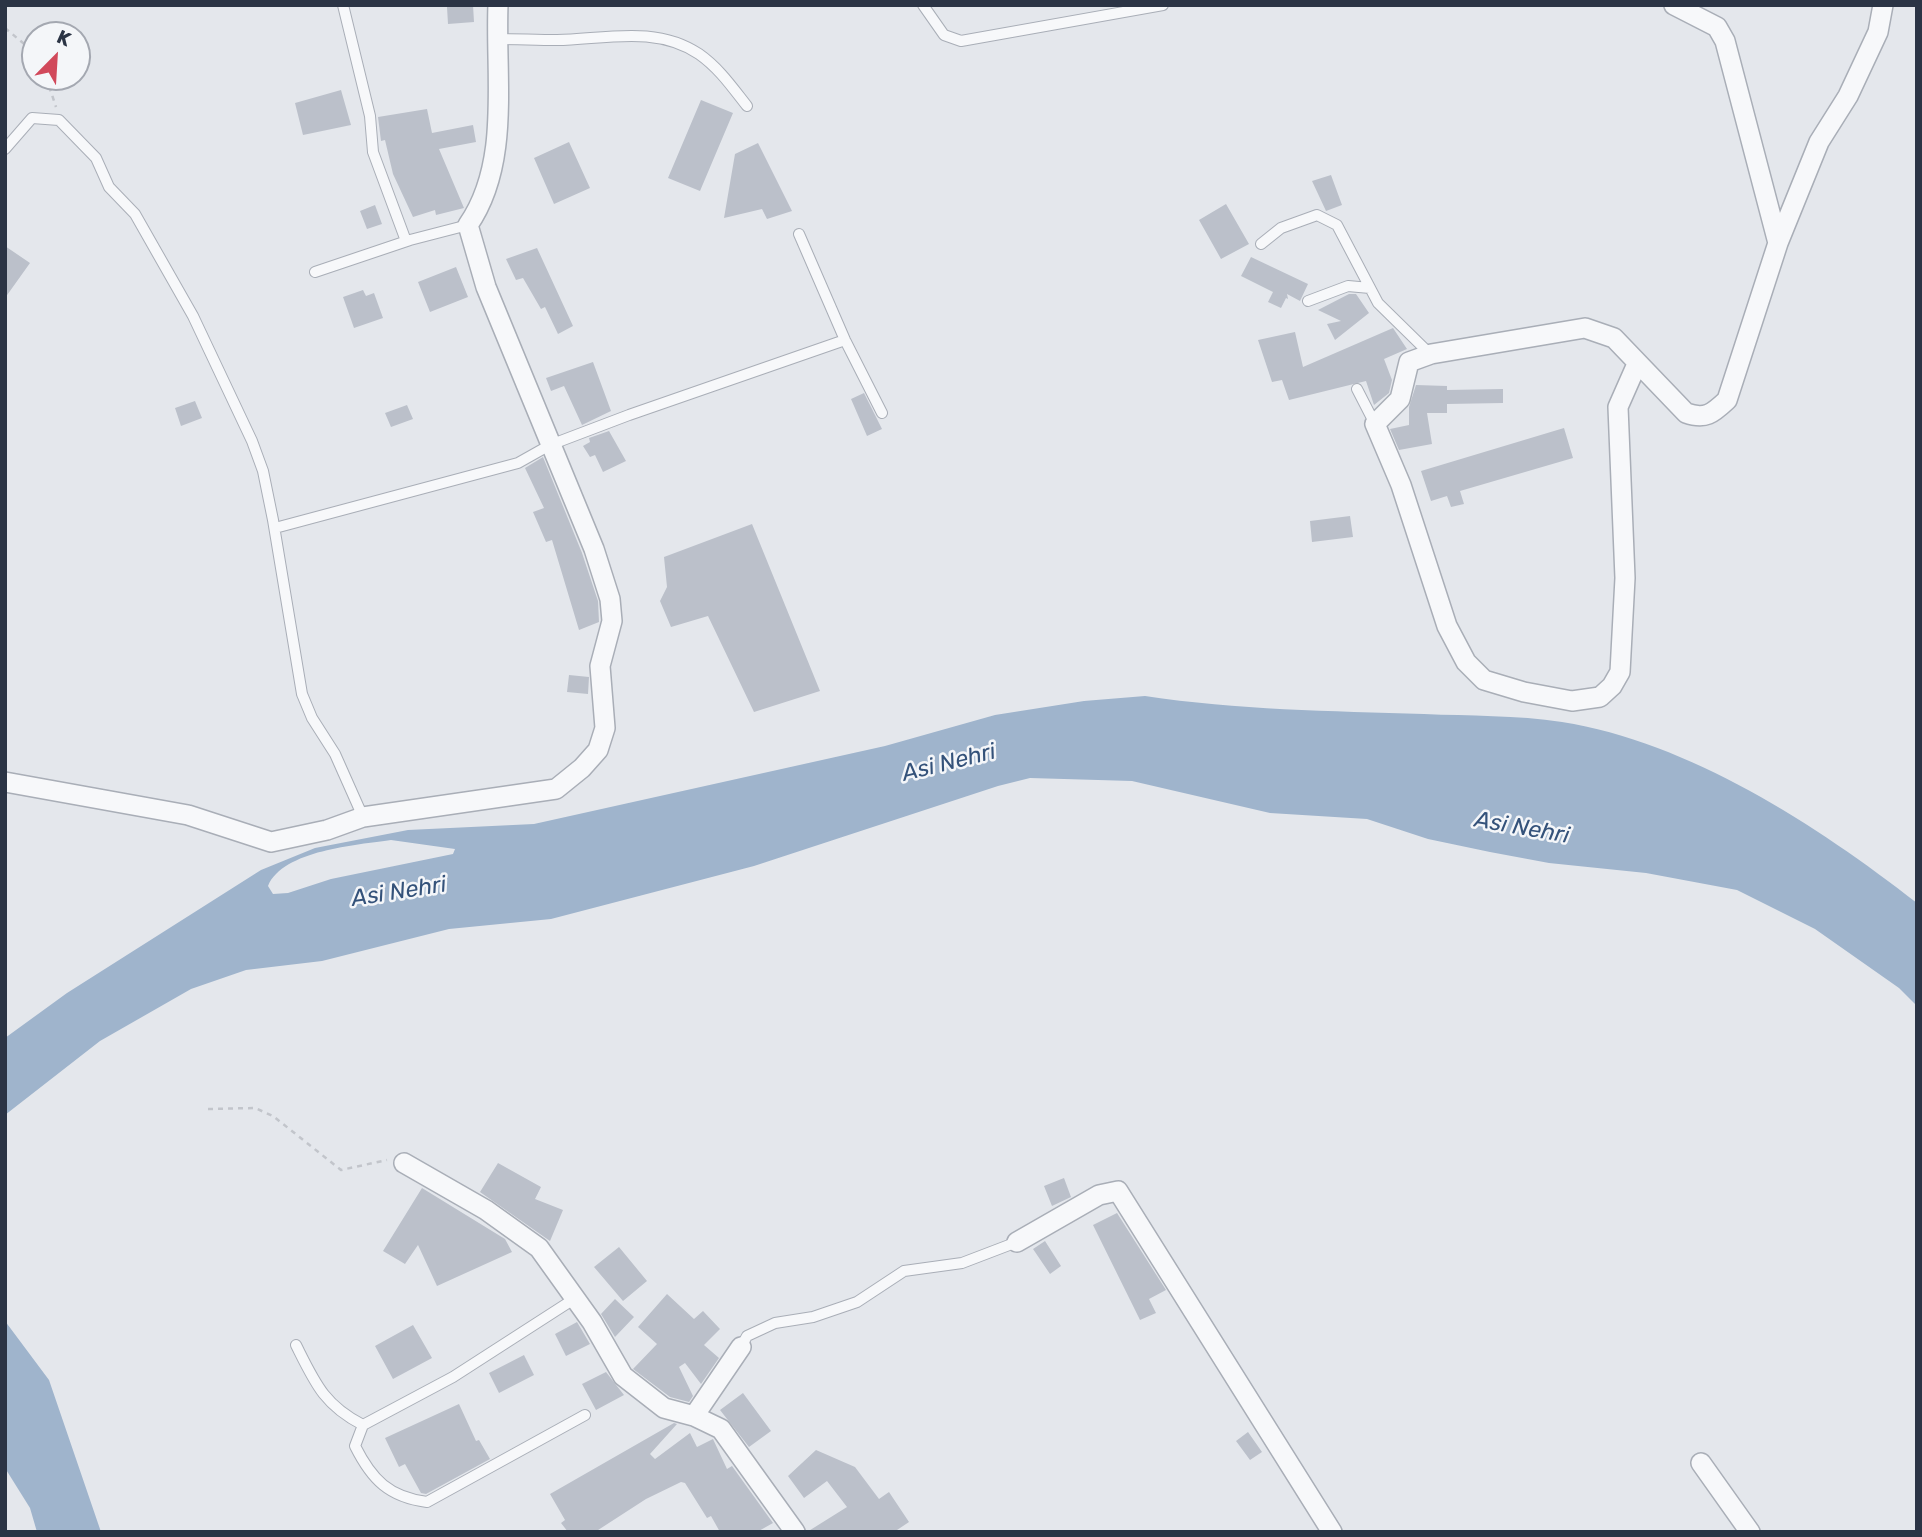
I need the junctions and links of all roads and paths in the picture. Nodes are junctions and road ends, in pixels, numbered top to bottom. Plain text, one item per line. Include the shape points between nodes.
1 (343, 5) edge
2 (498, 5) edge
3 (923, 5) edge
4 (1163, 5) edge
5 (1674, 5) edge
6 (1883, 5) edge
7 (5, 28) edge
8 (497, 38) junction
9 (21, 41) edge
10 (50, 91) edge
11 (747, 106) dead end
12 (59, 120) junction
13 (5, 149) edge
14 (468, 225) junction
15 (799, 234) dead end
16 (407, 242) junction
17 (1778, 243) junction
18 (1261, 244) dead end
19 (315, 272) dead end
20 (1370, 288) junction
21 (1308, 301) dead end
22 (845, 341) junction
23 (1431, 354) junction
24 (1637, 364) junction
25 (1357, 389) dead end
26 (882, 412) dead end
27 (1375, 424) junction
28 (550, 446) junction
29 (275, 528) junction
30 (5, 782) edge
31 (363, 817) junction
32 (208, 1109) dead end
33 (404, 1163) joint
34 (1017, 1241) joint
35 (574, 1299) junction
36 (296, 1345) dead end
37 (741, 1347) joint
38 (585, 1415) dead end
39 (694, 1416) junction
40 (363, 1425) junction
41 (1701, 1463) dead end
42 (795, 1532) edge
43 (1332, 1532) edge
44 (1750, 1532) edge

1 - 16 lane via 370,116 373,152
2 - 8 street
3 - 4 lane via 943,35 961,41
5 - 17 street via 1717,27 1725,41
6 - 17 street via 1878,32 1848,96 1819,142
7 - 9 path
8 - 11 lane via 646,35 672,41 698,53 719,71
8 - 14 street via 496,155 478,211
10 - 12 path
12 - 13 lane via 32,118
12 - 29 lane via 96,158 109,187 135,214 193,316 252,440
14 - 16 lane
14 - 28 street via 486,287
15 - 22 lane
16 - 19 lane
17 - 24 street via 1738,372 1727,400 1712,415 1700,418 1686,413
18 - 20 lane via 1281,228 1317,215 1337,225
20 - 21 lane via 1348,286
20 - 23 lane via 1378,303
22 - 26 lane
22 - 28 lane
23 - 24 street via 1585,328 1614,338
23 - 27 street via 1409,362 1401,399
24 - 27 street via 1618,407 1625,578 1620,672 1600,697 1572,701 1524,692 1484,680 1466,662 1447,626 1401,485
25 - 27 lane
28 - 29 lane via 518,463
28 - 31 street via 610,598 612,621 600,666 605,728 598,750 556,789
29 - 31 lane via 302,694
30 - 31 street via 188,814 271,842
32 - 33 path via 255,1108 273,1116 341,1170 389,1160
33 - 35 street via 486,1210 539,1248
34 - 37 lane via 962,1263 904,1271 857,1302 813,1317 775,1323 747,1336
34 - 43 street via 1099,1195 1118,1192
35 - 39 street via 623,1376 664,1408
35 - 40 lane via 453,1377
36 - 40 lane via 320,1394
37 - 39 street
38 - 40 lane via 428,1502 402,1499 369,1472 355,1446
39 - 42 street via 721,1429
41 - 44 street

